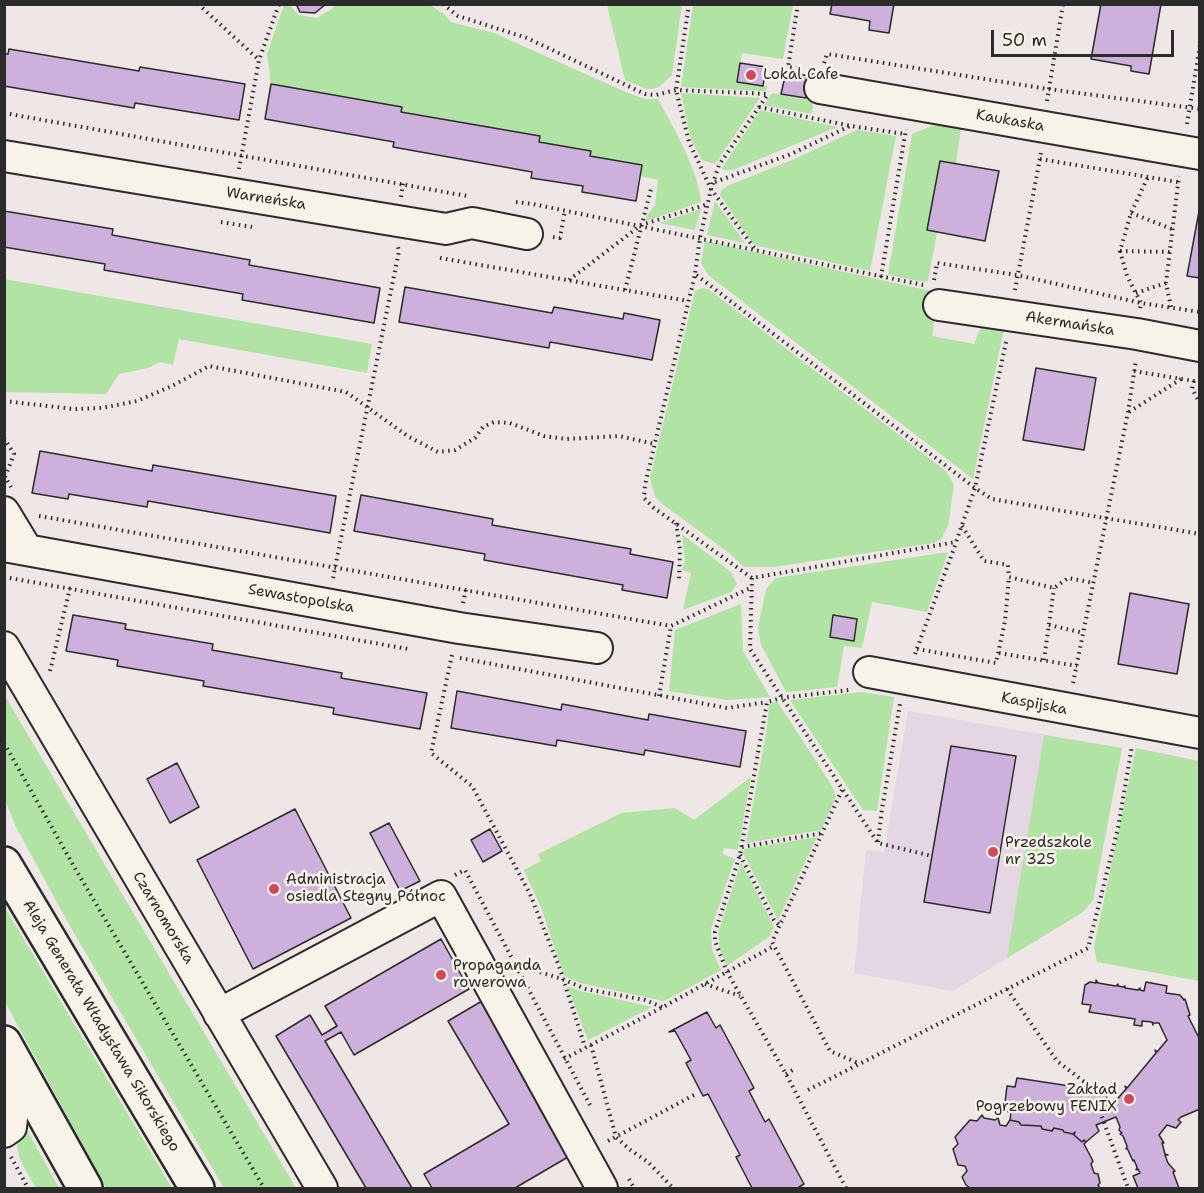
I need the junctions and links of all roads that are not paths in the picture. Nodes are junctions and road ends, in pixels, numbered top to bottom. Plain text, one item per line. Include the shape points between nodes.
1 (821, 80) road end
2 (1200, 154) edge
3 (4, 156) edge
4 (527, 234) dead end
5 (939, 305) road end
6 (1200, 346) edge
7 (16, 508) edge
8 (16, 548) edge
9 (4, 647) edge
10 (597, 648) dead end
11 (864, 680) road end
12 (1200, 733) edge
13 (4, 864) edge
14 (219, 1014) junction
15 (11, 1055) edge
16 (7, 1143) edge
17 (613, 1179) edge
18 (84, 1188) edge
19 (197, 1188) edge
20 (322, 1188) edge

1 - 2 street, Kaukaska
3 - 4 street, Warneńska via 446,229 472,223
5 - 6 street, Akermańska
7 - 8 street
8 - 10 street, Sewastopolska via 459,628
9 - 14 street, Czarnomorska
11 - 12 street, Kaspijska
13 - 19 main road, Aleja Generała Władysława Sikorskiego
14 - 17 street via 441,896 540,1072
14 - 20 street, Czarnomorska
15 - 16 street via 11,1127
15 - 18 main road

